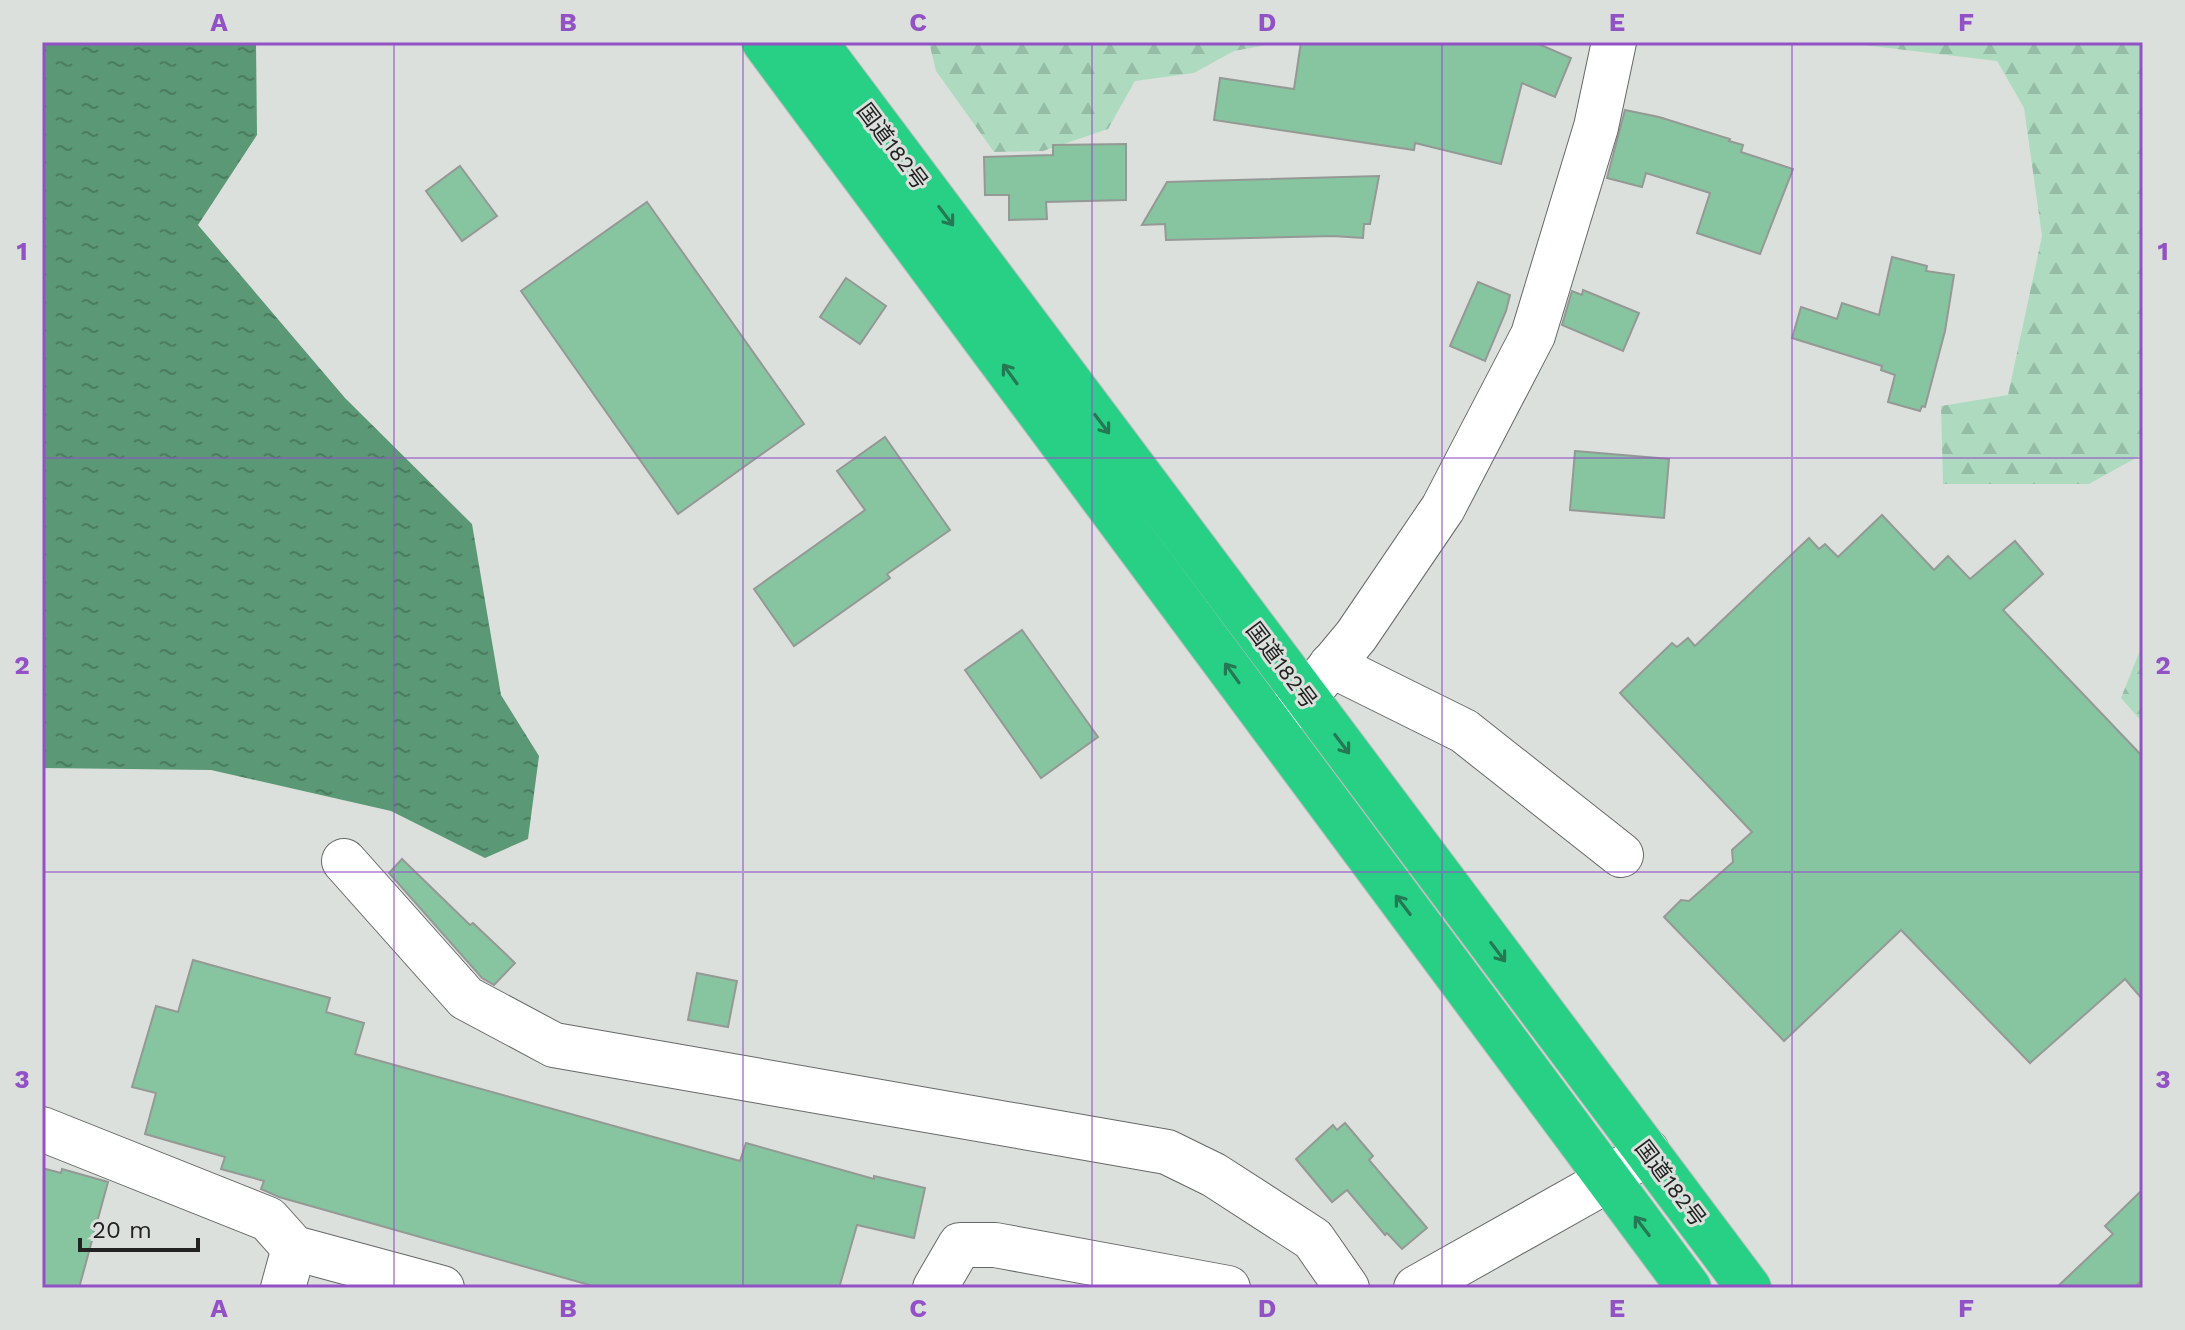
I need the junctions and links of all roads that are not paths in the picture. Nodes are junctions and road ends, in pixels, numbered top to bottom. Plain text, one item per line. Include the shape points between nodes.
1 (764, 42) edge
2 (815, 42) edge
3 (1614, 42) edge
4 (1318, 681) junction
5 (1270, 725) junction
6 (1621, 855) dead end
7 (344, 861) dead end
8 (42, 1129) edge
9 (1647, 1151) junction
10 (1608, 1180) junction
11 (289, 1268) edge
12 (442, 1288) edge
13 (935, 1288) edge
14 (1228, 1288) edge
15 (1347, 1288) edge
16 (1416, 1288) edge
17 (1689, 1288) edge
18 (1749, 1288) edge

5 -> 1 highway, 国道182号
2 -> 4 highway, 国道182号
3 - 4 street via 1596,127 1533,335 1443,508 1356,636
4 - 5 street
4 - 6 street via 1464,731
4 -> 9 highway, 国道182号
10 -> 5 highway, 国道182号
7 - 15 street via 466,998 554,1045 1167,1152 1214,1175 1313,1239
8 - 11 street via 268,1219
9 - 10 street
9 - 18 highway, 国道182号
10 - 16 street
17 -> 10 highway, 国道182号
11 - 12 street
13 - 14 street via 960,1245 995,1245

